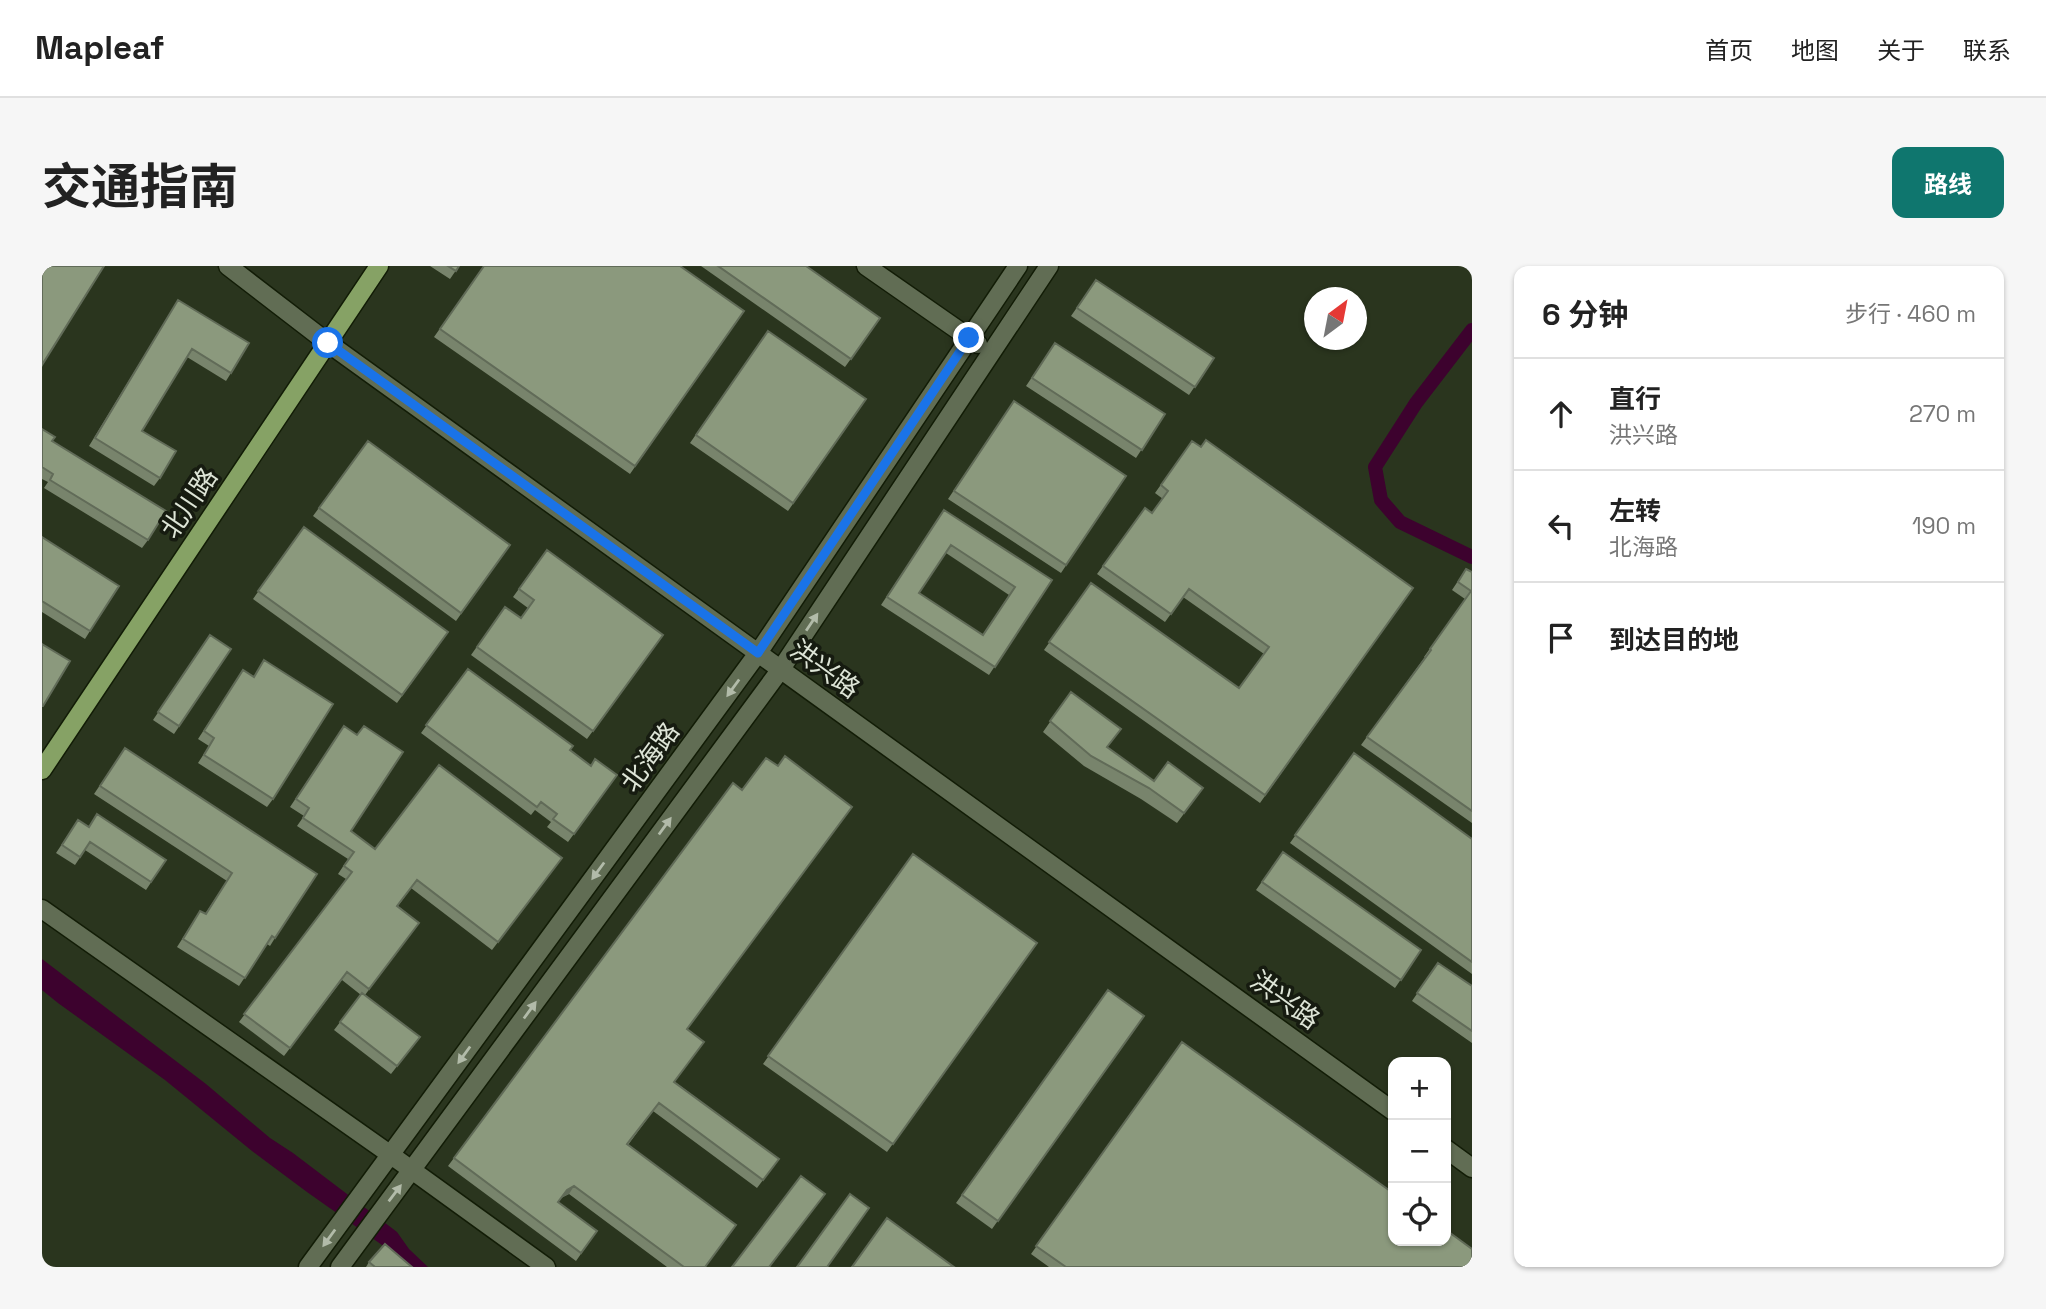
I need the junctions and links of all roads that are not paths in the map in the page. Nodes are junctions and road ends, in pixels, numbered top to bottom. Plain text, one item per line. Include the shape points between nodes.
1 (228, 266) edge
2 (379, 266) edge
3 (866, 266) edge
4 (1018, 266) edge
5 (1049, 266) edge
6 (969, 338) junction
7 (328, 343) junction
8 (990, 354) junction
9 (758, 653) junction
10 (781, 669) junction
11 (42, 770) edge
12 (42, 909) edge
13 (1388, 1107) edge
14 (1451, 1153) edge
15 (391, 1155) junction
16 (1472, 1168) edge
17 (412, 1170) junction
18 (308, 1267) edge
19 (340, 1267) edge
20 (546, 1267) edge

1 - 7 street, 洪兴路
2 - 7 main road, 北川路
3 - 6 street
4 - 6 street, 北海路
5 - 8 street, 北海路
6 - 8 street
6 - 9 street, 北海路
7 - 9 street, 洪兴路
7 - 11 main road, 北川路
10 -> 8 street, 北海路
9 - 10 street, 洪兴路
9 -> 15 street, 北海路
10 - 13 street, 洪兴路
17 -> 10 street, 北海路
12 - 15 street
14 - 16 street
15 - 17 street
15 -> 18 street, 北海路
19 -> 17 street, 北海路
17 - 20 street

